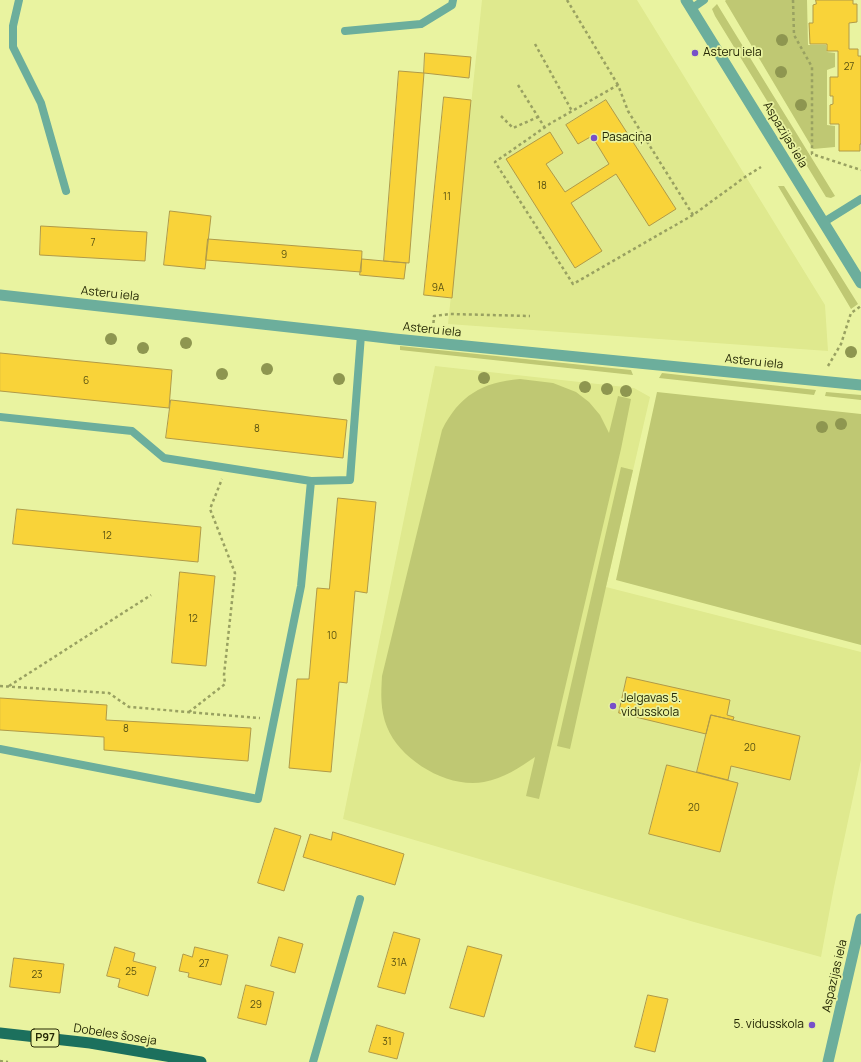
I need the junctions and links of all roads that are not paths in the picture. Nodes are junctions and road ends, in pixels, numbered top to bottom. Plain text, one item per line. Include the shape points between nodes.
1 (19, 0) edge
2 (453, 0) edge
3 (704, 0) edge
4 (689, 4) edge
5 (345, 31) dead end
6 (66, 191) dead end
7 (861, 200) edge
8 (824, 222) junction
9 (861, 283) edge
10 (0, 295) edge
11 (361, 334) junction
12 (861, 385) edge
13 (0, 417) edge
14 (311, 481) junction
15 (0, 749) edge
16 (360, 899) dead end
17 (861, 919) edge
18 (0, 1033) edge
19 (201, 1062) edge
20 (313, 1062) edge
21 (828, 1062) edge

1 - 6 lane via 13,26 14,47 41,103
2 - 5 lane via 452,5 421,24
3 - 4 lane
4 - 8 street, Aspazijas iela
7 - 8 lane
8 - 9 street, Aspazijas iela
10 - 11 street, Asteru iela
11 - 12 street, Asteru iela
11 - 14 lane via 350,480
13 - 14 lane via 132,431 164,458
14 - 15 lane via 301,586 258,799
16 - 20 lane
17 - 21 street, Aspazijas iela
18 - 19 main road, Dobeles šoseja / P97 via 90,1043

